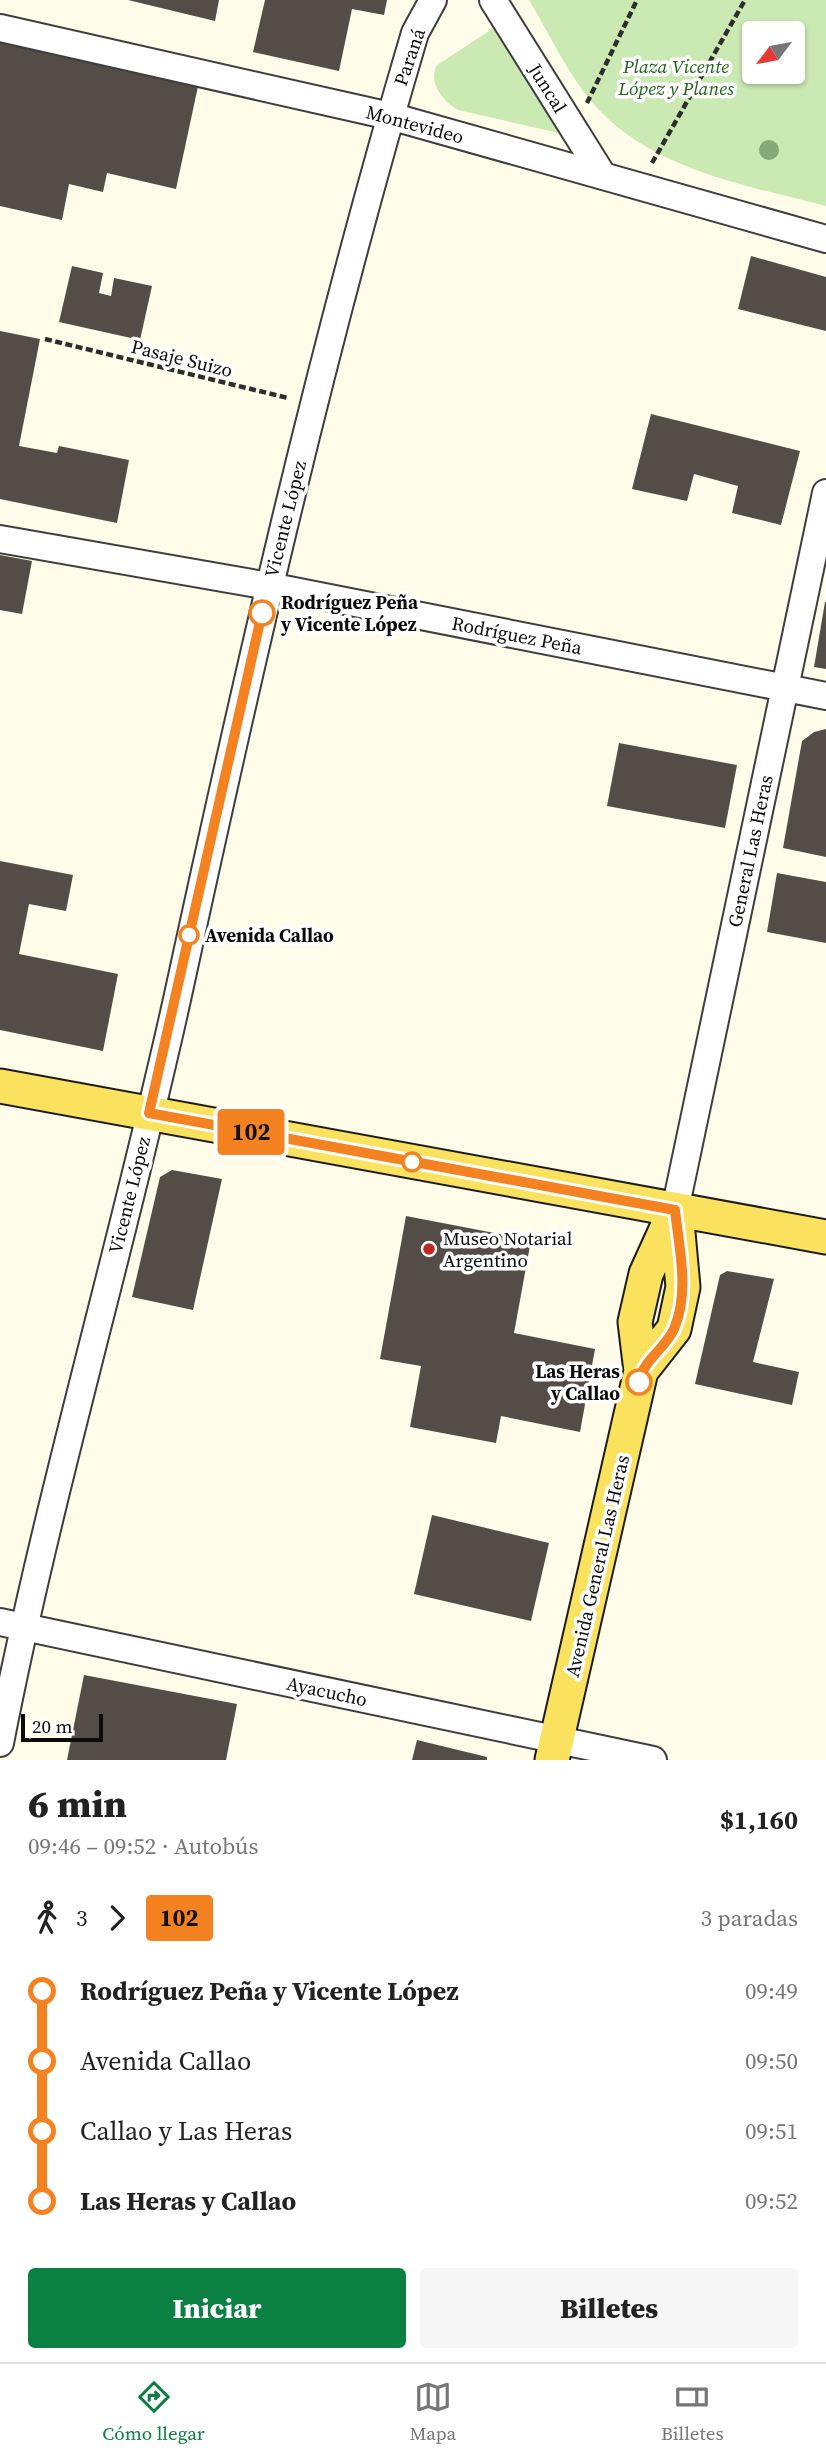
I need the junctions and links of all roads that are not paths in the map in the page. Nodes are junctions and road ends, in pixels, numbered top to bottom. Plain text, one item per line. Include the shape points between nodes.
1 (433, 0) edge
2 (493, 0) edge
3 (0, 28) edge
4 (390, 116) junction
5 (603, 176) junction
6 (826, 239) edge
7 (826, 493) edge
8 (0, 539) edge
9 (269, 586) junction
10 (784, 688) junction
11 (826, 696) edge
12 (0, 1086) edge
13 (149, 1113) junction
14 (675, 1210) junction
15 (826, 1237) edge
16 (11, 1625) edge
17 (0, 1743) edge
18 (555, 1750) edge
19 (653, 1760) edge

1 - 4 street, Paraná via 415,33
2 - 5 street, Juncal
3 - 4 street, Montevideo
4 - 5 street, Montevideo
4 - 9 street, Vicente López via 344,276
5 - 6 street, Montevideo
7 - 10 street, General Las Heras
8 - 9 street, Rodríguez Peña
9 - 10 street, Rodríguez Peña
9 - 13 street, Vicente López
10 - 11 street, Rodríguez Peña
10 - 14 street, General Las Heras
12 - 13 main road
13 - 14 main road
13 - 16 street, Vicente López
14 - 15 main road
14 - 18 main road, Avenida General Las Heras via 646,1274 635,1322 641,1371
16 - 17 street, Vicente López
16 - 18 street, Ayacucho
18 - 19 street, Ayacucho

